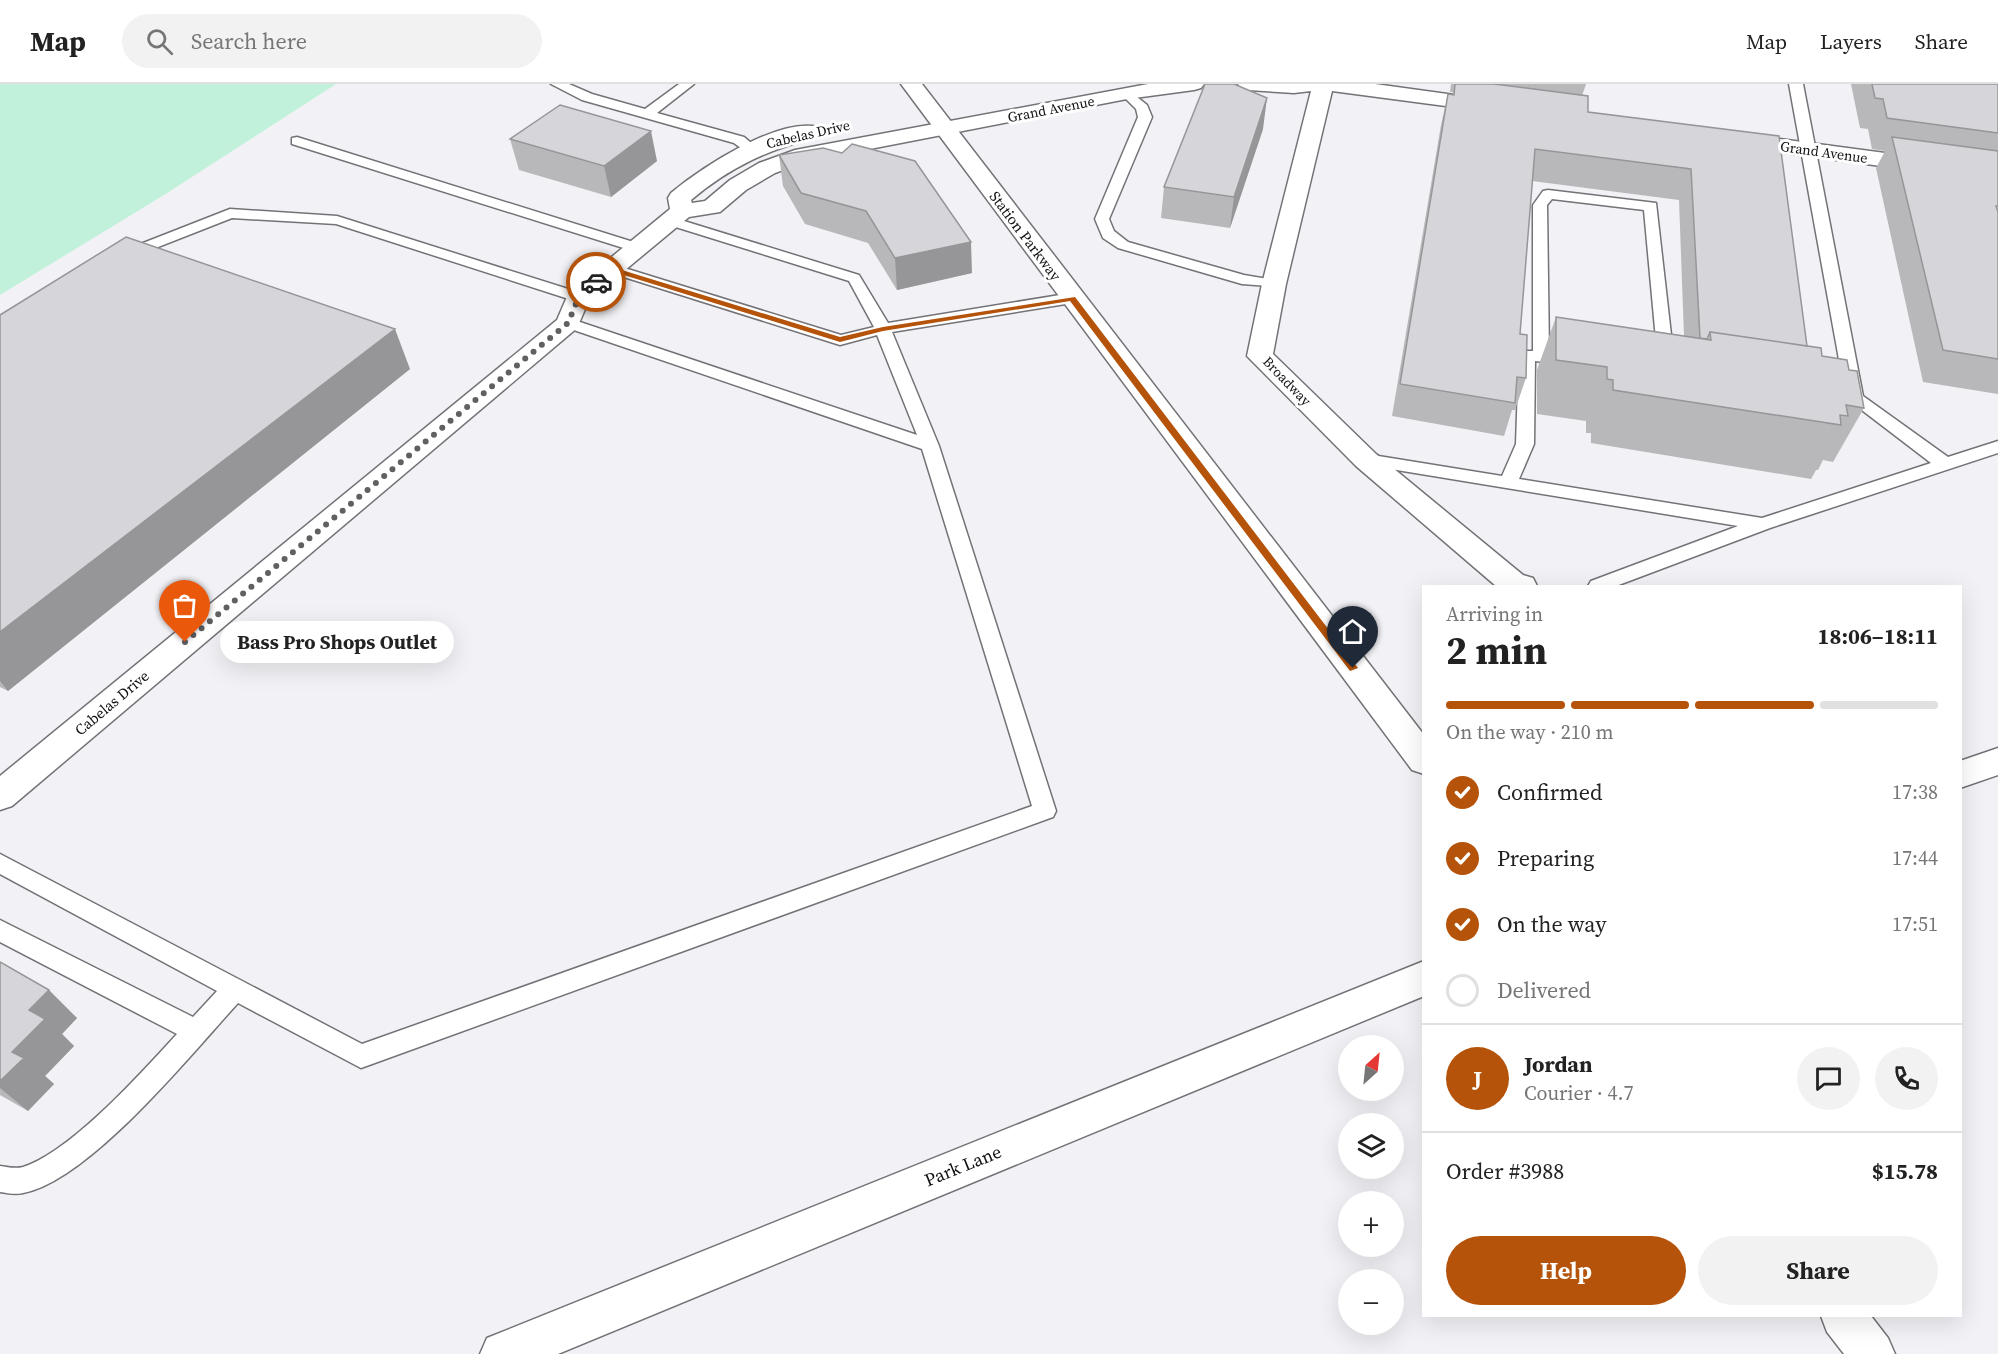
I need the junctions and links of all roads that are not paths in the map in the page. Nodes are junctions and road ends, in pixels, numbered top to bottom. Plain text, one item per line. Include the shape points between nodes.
1 (558, 84) edge
2 (687, 84) edge
3 (911, 84) edge
4 (1077, 84) edge
5 (1194, 84) edge
6 (1248, 84) edge
7 (1317, 84) edge
8 (1323, 84) edge
9 (1329, 84) edge
10 (1796, 84) edge
11 (1127, 93) junction
12 (1506, 108) edge
13 (646, 114) junction
14 (866, 121) dead end
15 (938, 121) junction
16 (828, 129) dead end
17 (1719, 138) edge
18 (297, 141) dead end
19 (750, 148) junction
20 (1807, 149) junction
21 (1998, 175) edge
22 (676, 216) junction
23 (638, 248) junction
24 (105, 265) edge
25 (612, 269) junction
26 (1274, 284) junction
27 (579, 297) junction
28 (1072, 298) junction
29 (568, 323) junction
30 (883, 329) junction
31 (1541, 356) junction
32 (1587, 363) edge
33 (1667, 374) edge
34 (1832, 397) edge
35 (1855, 398) junction
36 (930, 446) junction
37 (1998, 447) edge
38 (1366, 460) junction
39 (1945, 464) junction
40 (1508, 482) junction
41 (1763, 524) junction
42 (1518, 585) edge
43 (1601, 585) edge
44 (1422, 758) edge
45 (1998, 761) edge
46 (1962, 774) edge
47 (5, 785) edge
48 (0, 863) edge
49 (0, 930) edge
50 (1422, 979) edge
51 (234, 990) junction
52 (195, 1031) junction
53 (0, 1179) edge
54 (1844, 1317) edge
55 (503, 1354) edge
56 (1872, 1354) edge

1 - 13 lane
2 - 13 lane
3 - 15 street, Station Parkway
4 - 15 street, Grand Avenue
5 - 11 street, Grand Avenue
6 - 7 street
8 - 26 street, Broadway
9 - 12 street
10 - 20 lane
11 - 15 street, Grand Avenue
11 - 26 lane via 1145,117 1102,219 1110,238 1242,279
13 - 19 lane via 740,140
14 - 15 street, Cabelas Drive
15 - 22 street, Cabelas Drive via 784,160 752,176 712,207
15 - 28 street, Station Parkway
16 - 19 street, Cabelas Drive
17 - 20 street, Grand Avenue
18 - 23 lane
19 - 22 street, Cabelas Drive via 679,198
20 - 21 street, Grand Avenue
20 - 35 lane
22 - 23 street, Cabelas Drive
22 - 30 lane via 854,278
23 - 25 street, Cabelas Drive
24 - 27 lane via 135,249 230,213 337,220
25 - 27 street, Cabelas Drive
25 - 30 lane via 840,340
26 - 38 street, Broadway via 1260,356
27 - 29 street, Cabelas Drive
28 - 30 lane
28 - 44 street, Station Parkway
29 - 36 lane
29 - 47 street, Cabelas Drive
30 - 36 lane
31 - 32 lane
31 - 33 lane via 1540,205 1548,194 1651,206
31 - 40 lane via 1527,355 1525,444
34 - 35 lane
35 - 39 lane
36 - 51 lane via 1045,811 361,1056
37 - 39 lane
38 - 40 lane
38 - 42 street, Broadway
39 - 41 lane
40 - 41 lane
41 - 43 lane
45 - 46 street
48 - 51 lane
49 - 52 lane
50 - 55 street, Park Lane
51 - 52 lane
52 - 53 lane via 79,1148 25,1180
54 - 56 street

